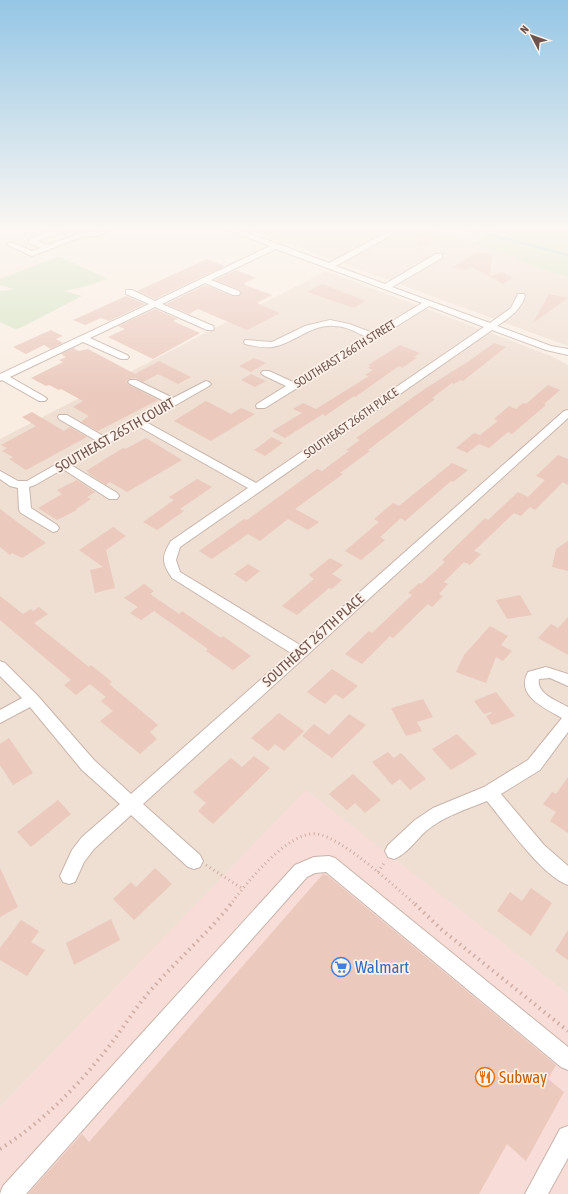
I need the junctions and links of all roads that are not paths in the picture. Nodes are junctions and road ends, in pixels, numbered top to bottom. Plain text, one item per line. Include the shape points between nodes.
1 (196, 284) edge
2 (213, 284) edge
3 (377, 284) edge
4 (392, 284) edge
5 (386, 287) junction
6 (129, 292) dead end
7 (236, 293) dead end
8 (521, 296) dead end
9 (155, 303) junction
10 (428, 303) junction
11 (491, 326) junction
12 (210, 328) dead end
13 (373, 336) junction
14 (84, 338) junction
15 (248, 342) dead end
16 (549, 348) junction
17 (568, 352) edge
18 (124, 357) dead end
19 (568, 357) edge
20 (266, 373) dead end
21 (2, 377) edge
22 (133, 382) dead end
23 (206, 384) dead end
24 (294, 386) junction
25 (42, 399) dead end
26 (174, 402) junction
27 (261, 406) dead end
28 (568, 413) edge
29 (63, 417) dead end
30 (138, 422) junction
31 (105, 441) junction
32 (64, 465) junction
33 (0, 474) edge
34 (23, 485) junction
35 (257, 488) junction
36 (113, 496) dead end
37 (53, 528) dead end
38 (300, 652) junction
39 (0, 667) edge
40 (568, 680) edge
41 (32, 699) junction
42 (568, 714) edge
43 (0, 717) edge
44 (568, 721) edge
45 (490, 792) junction
46 (131, 804) junction
47 (394, 851) dead end
48 (194, 861) road end
49 (69, 876) dead end
50 (568, 877) edge
51 (568, 1060) edge
52 (568, 1137) edge
53 (11, 1194) edge
54 (536, 1194) edge

1 - 9 street
2 - 7 street
3 - 5 street
4 - 5 street
5 - 10 street
6 - 9 street
8 - 11 street, SOUTHEAST 266TH PLACE via 514,310
9 - 12 street
9 - 14 street
10 - 11 street
10 - 13 street, SOUTHEAST 266TH STREET
11 - 16 street
11 - 35 street, SOUTHEAST 266TH PLACE
13 - 15 street via 343,324 330,323 311,326 277,344 259,345
13 - 24 street, SOUTHEAST 266TH STREET
14 - 18 street
14 - 21 street
16 - 17 street
16 - 19 street
20 - 24 street
21 - 25 street
22 - 26 street
23 - 26 street, SOUTHEAST 265TH COURT
24 - 27 street, SOUTHEAST 266TH STREET
26 - 30 street, SOUTHEAST 265TH COURT
28 - 38 street, SOUTHEAST 267TH PLACE
29 - 31 street
30 - 31 street, SOUTHEAST 265TH COURT
30 - 35 street
31 - 32 street, SOUTHEAST 265TH COURT
32 - 34 street, SOUTHEAST 265TH COURT
32 - 36 street
33 - 34 street via 15,485
34 - 37 street via 25,510
35 - 38 street, SOUTHEAST 266TH PLACE via 175,544 169,554 169,564 176,575
38 - 46 street, SOUTHEAST 267TH PLACE
39 - 41 street
40 - 42 street via 552,672 544,672 533,676 531,681 535,693
41 - 43 street
41 - 46 street via 88,765
44 - 45 street via 534,765
45 - 47 street via 439,813 421,825
45 - 50 street via 538,851
46 - 48 street
46 - 49 street, SOUTHEAST 267TH PLACE via 88,843 78,856
51 - 53 street via 329,864 314,865 301,871
52 - 54 street

